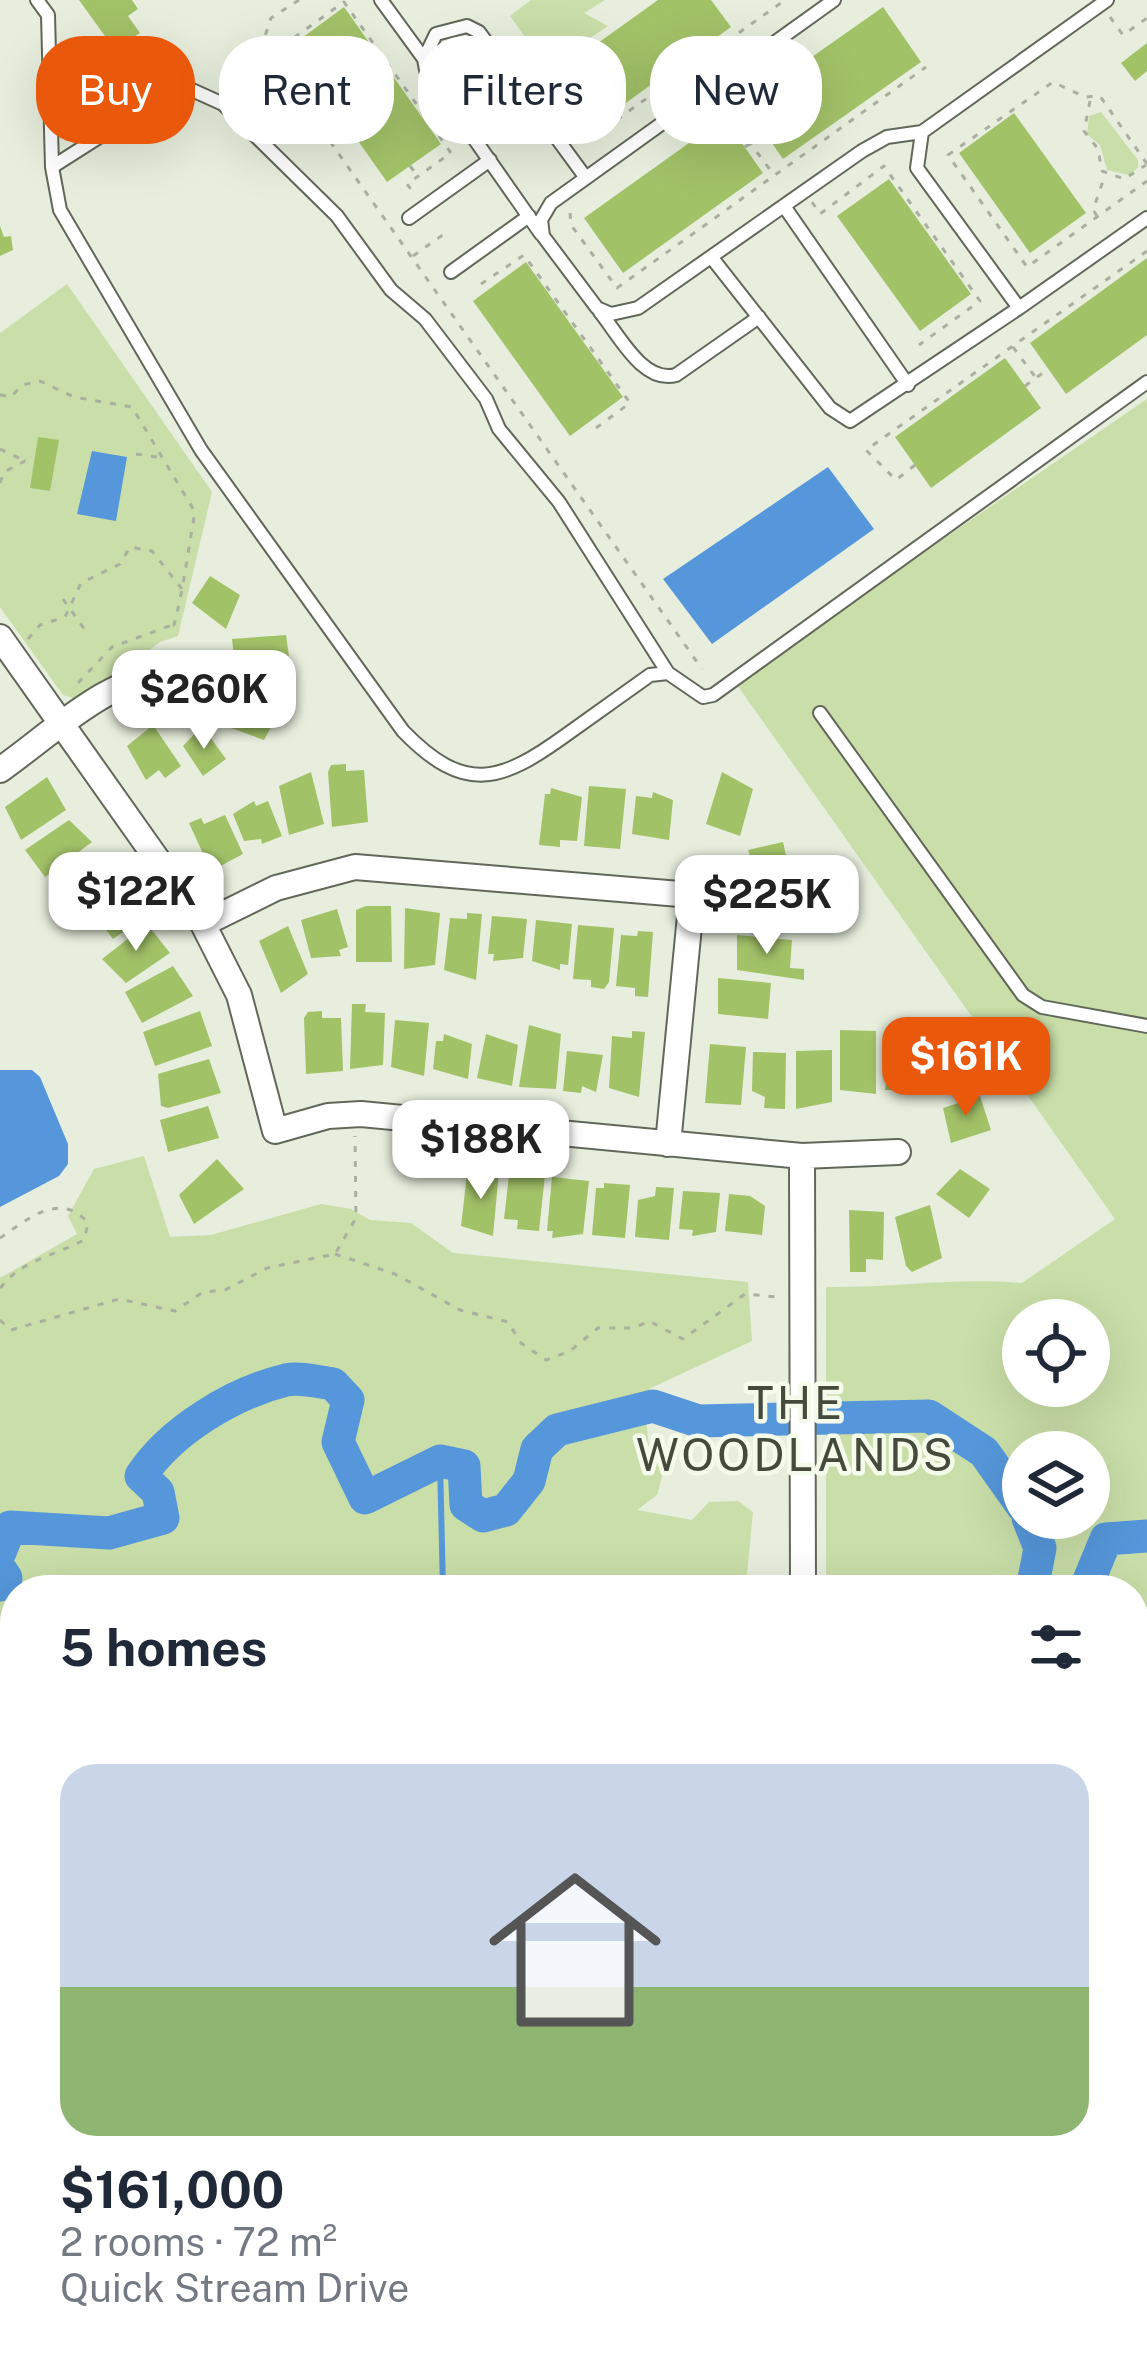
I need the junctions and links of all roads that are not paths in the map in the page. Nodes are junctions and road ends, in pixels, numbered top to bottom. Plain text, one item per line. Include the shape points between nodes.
1 (37, 0) edge
2 (380, 0) edge
3 (834, 0) edge
4 (1104, 2) edge
5 (435, 36) edge
6 (482, 36) edge
7 (418, 50) edge
8 (922, 132) junction
9 (480, 144) edge
10 (561, 144) edge
11 (490, 160) junction
12 (52, 167) junction
13 (586, 178) junction
14 (786, 208) junction
15 (529, 216) junction
16 (409, 218) dead end
17 (1147, 218) edge
18 (543, 236) junction
19 (712, 258) junction
20 (451, 272) dead end
21 (597, 308) junction
22 (1019, 308) junction
23 (759, 317) junction
24 (1147, 382) edge
25 (908, 385) junction
26 (0, 637) edge
27 (180, 671) dead end
28 (668, 673) junction
29 (820, 713) dead end
30 (62, 725) junction
31 (0, 770) edge
32 (203, 924) junction
33 (1147, 1026) edge
34 (668, 1144) junction
35 (898, 1153) dead end
36 (802, 1156) junction
37 (803, 1575) edge

1 - 12 lane via 48,15
2 - 7 lane
3 - 13 lane
4 - 8 lane
5 - 6 lane via 467,26
8 - 14 lane via 887,136
8 - 22 lane via 917,168
9 - 11 lane
10 - 13 lane
11 - 15 lane
11 - 16 lane
12 - 28 lane via 181,85 223,104 337,216 391,290 437,335 559,502
12 - 28 lane via 60,210 201,450 418,747 480,777 510,773 650,675
13 - 18 lane via 551,203
14 - 19 lane
14 - 25 lane
15 - 18 lane
15 - 20 lane
17 - 22 lane
18 - 21 lane
19 - 21 lane via 638,308
19 - 23 lane
21 - 23 lane via 649,374 662,379
22 - 25 lane
23 - 25 lane via 841,418 860,420
24 - 28 lane via 712,695
26 - 30 street
27 - 30 street via 147,673
29 - 33 lane via 1023,995 1042,1006
30 - 31 street
30 - 32 street
32 - 34 street via 239,995 275,1131 361,1114
32 - 34 street via 276,887 355,867 692,895
34 - 36 street
35 - 36 street
36 - 37 street

